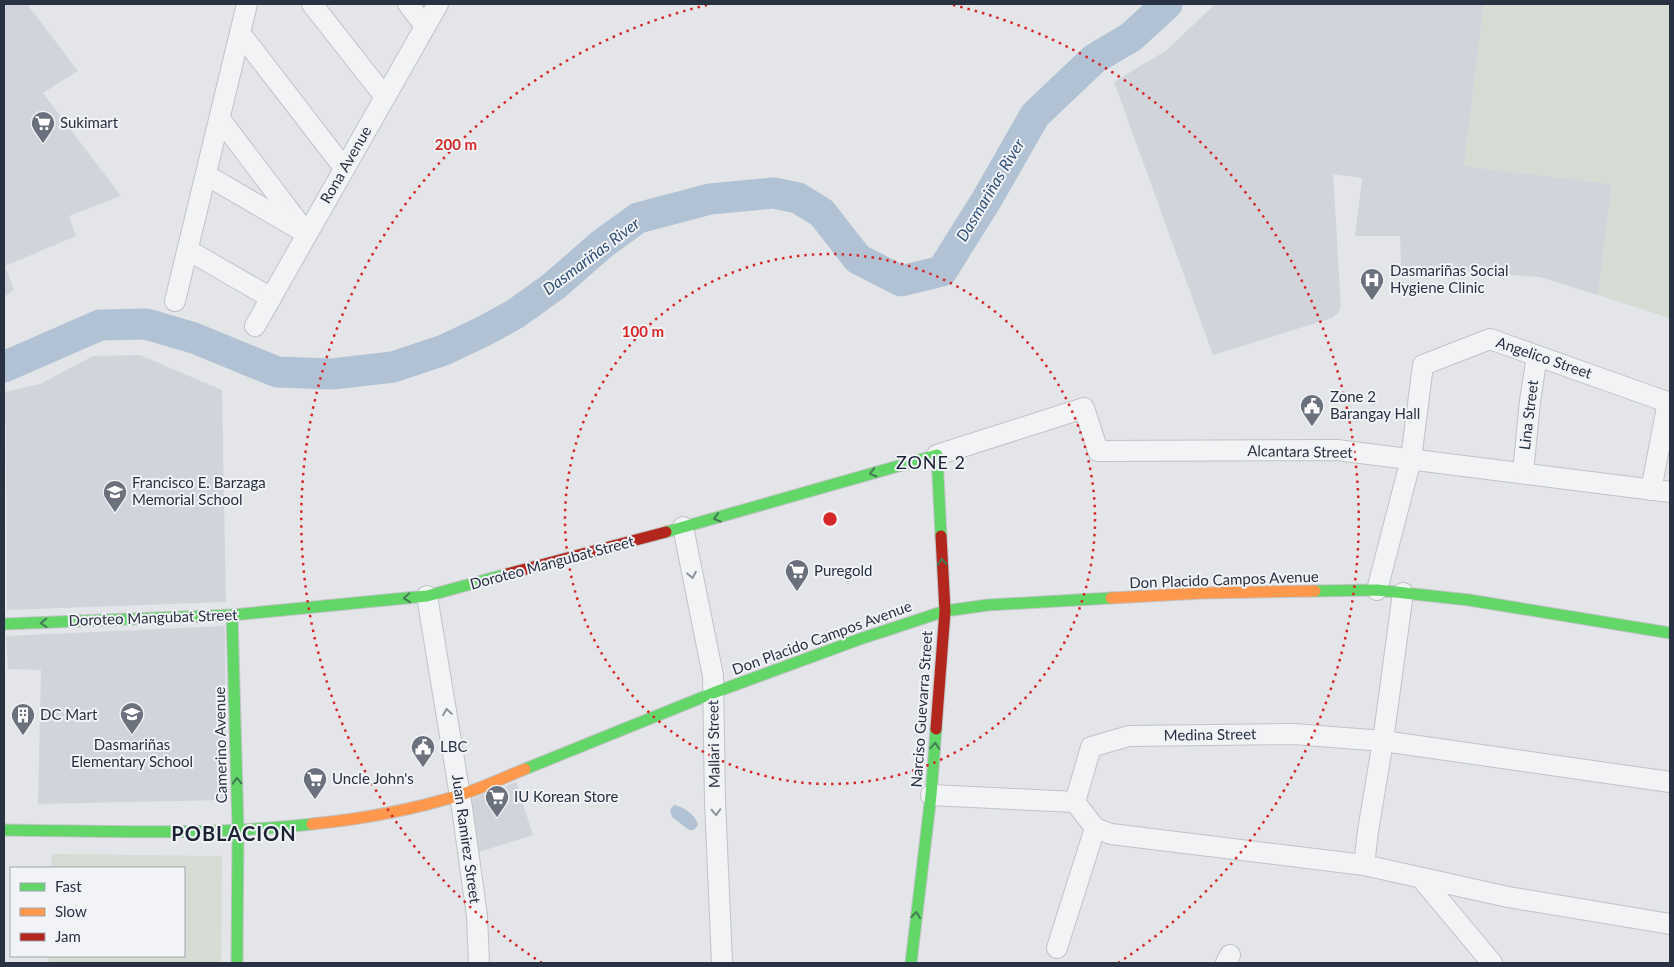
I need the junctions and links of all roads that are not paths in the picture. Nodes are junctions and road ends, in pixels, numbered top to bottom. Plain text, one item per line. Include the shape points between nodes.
1 (247, 4) edge
2 (312, 4) edge
3 (408, 4) edge
4 (438, 4) edge
5 (425, 26) junction
6 (240, 33) junction
7 (385, 97) junction
8 (220, 119) junction
9 (344, 168) junction
10 (206, 175) junction
11 (307, 234) junction
12 (188, 250) junction
13 (271, 298) junction
14 (175, 300) dead end
15 (255, 326) dead end
16 (1537, 356) junction
17 (1669, 403) edge
18 (1084, 408) joint
19 (937, 455) junction
20 (1411, 459) junction
21 (1522, 473) junction
22 (1661, 491) edge
23 (683, 527) junction
24 (1377, 590) junction
25 (1403, 593) junction
26 (428, 596) junction
27 (945, 611) junction
28 (232, 616) junction
29 (4, 624) edge
30 (1670, 633) edge
31 (713, 694) junction
32 (1383, 741) junction
33 (1670, 782) edge
34 (460, 795) junction
35 (931, 795) junction
36 (1075, 802) junction
37 (1096, 828) junction
38 (4, 830) edge
39 (238, 830) junction
40 (1364, 865) junction
41 (1421, 878) junction
42 (1670, 924) edge
43 (1057, 948) dead end
44 (237, 963) edge
45 (479, 963) edge
46 (722, 963) edge
47 (911, 963) edge
48 (1492, 963) edge

1 - 6 street
2 - 7 street
3 - 5 street
4 - 5 street, Rona Avenue
5 - 7 street, Rona Avenue
6 - 8 street
6 - 9 street
7 - 9 street, Rona Avenue
8 - 10 street
8 - 11 street
9 - 11 street, Rona Avenue
10 - 11 street
10 - 12 street
11 - 13 street, Rona Avenue
12 - 13 street
12 - 14 street
13 - 15 street, Rona Avenue
16 - 17 street, Angelico Street
16 - 20 street, Angelico Street via 1490,339 1423,365
16 - 21 street, Lina Street
17 - 22 street
18 - 19 street, Doroteo Mangubat Street
18 - 20 street, Alcantara Street via 1098,451 1337,450
19 -> 23 main road, Doroteo Mangubat Street
27 -> 19 main road, Narciso Guevarra Street
20 - 21 street
20 - 24 street
21 - 22 street
23 - 26 main road, Doroteo Mangubat Street
23 -> 31 street, Mallari Street via 713,676
24 - 25 main road, Don Placido Campos Avenue
24 - 27 main road, Don Placido Campos Avenue via 1203,593 988,605
25 - 30 main road, Don Placido Campos Avenue via 1469,600
25 - 32 street
26 -> 28 main road, Doroteo Mangubat Street
34 -> 26 street, Juan Ramirez Street
27 - 31 main road, Don Placido Campos Avenue
35 -> 27 main road, Narciso Guevarra Street
28 -> 29 main road, Doroteo Mangubat Street
39 -> 28 main road, Camerino Avenue
31 - 34 main road, Don Placido Campos Avenue
31 -> 46 street, Mallari Street
32 - 33 street
32 - 36 street, Medina Street via 1294,734 1129,736 1091,747
32 - 40 street
34 - 39 main road, Don Placido Campos Avenue via 424,806 328,822
34 - 45 street, Juan Ramirez Street via 477,916
35 - 36 street
47 -> 35 main road, Narciso Guevarra Street
36 - 37 street
37 - 40 street via 1110,834
37 - 43 street
38 - 39 main road, Don Placido Campos Avenue
39 - 44 main road, Camerino Avenue
40 - 41 street
41 - 42 street via 1508,897
41 - 48 street

